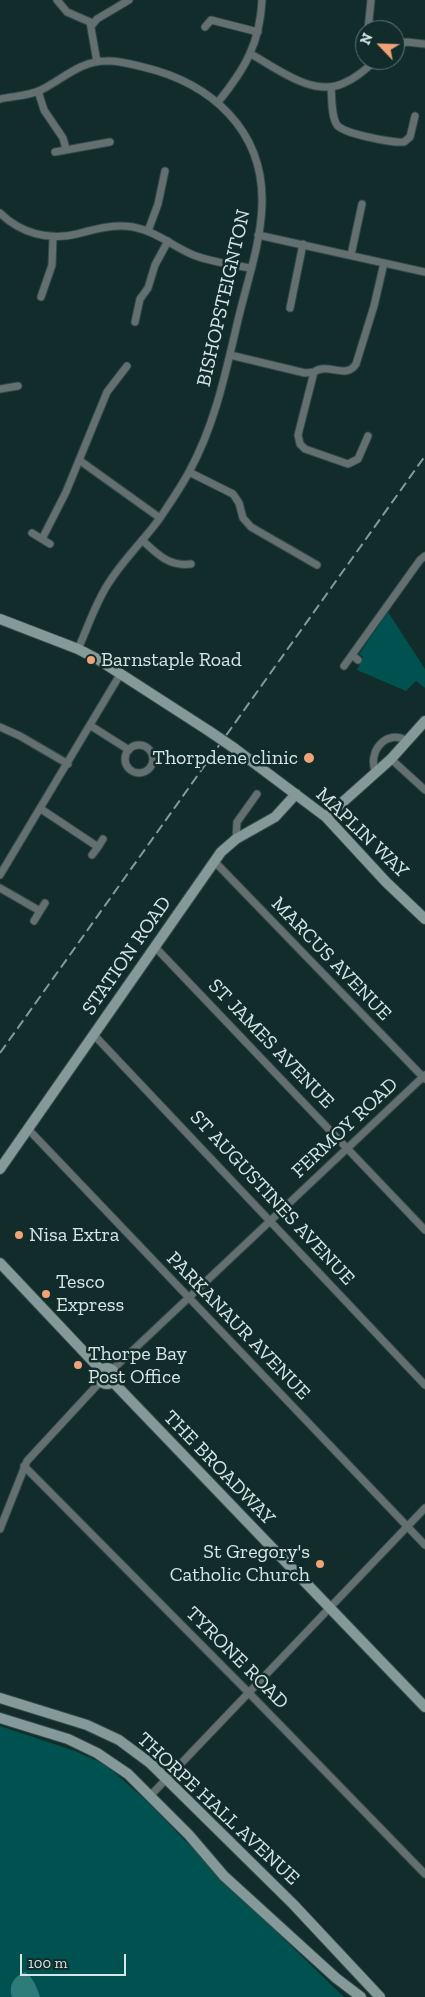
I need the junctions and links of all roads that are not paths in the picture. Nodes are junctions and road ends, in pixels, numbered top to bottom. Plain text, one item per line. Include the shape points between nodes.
1 (57, 0) edge
2 (129, 0) edge
3 (262, 0) edge
4 (371, 0) edge
5 (369, 20) edge
6 (92, 25) junction
7 (205, 27) dead end
8 (258, 32) junction
9 (405, 42) edge
10 (425, 44) edge
11 (250, 54) junction
12 (97, 62) junction
13 (363, 70) edge
14 (331, 87) junction
15 (38, 91) junction
16 (0, 99) edge
17 (218, 102) junction
18 (415, 116) dead end
19 (110, 142) dead end
20 (66, 149) junction
21 (55, 152) dead end
22 (165, 172) dead end
23 (362, 204) dead end
24 (0, 213) edge
25 (148, 231) junction
26 (258, 234) junction
27 (53, 237) junction
28 (168, 241) junction
29 (303, 244) junction
30 (351, 255) junction
31 (384, 262) junction
32 (250, 268) junction
33 (425, 272) edge
34 (41, 297) dead end
35 (290, 308) dead end
36 (135, 322) dead end
37 (230, 355) junction
38 (127, 366) dead end
39 (314, 372) junction
40 (18, 386) dead end
41 (0, 389) edge
42 (368, 436) dead end
43 (79, 460) junction
44 (190, 472) junction
45 (160, 518) junction
46 (32, 533) dead end
47 (42, 539) junction
48 (142, 540) junction
49 (50, 544) dead end
50 (425, 556) edge
51 (191, 564) dead end
52 (317, 564) dead end
53 (0, 619) edge
54 (78, 649) junction
55 (344, 666) dead end
56 (120, 673) junction
57 (425, 721) edge
58 (91, 726) junction
59 (0, 727) edge
60 (407, 741) junction
61 (129, 750) junction
62 (390, 758) junction
63 (68, 764) junction
64 (376, 772) junction
65 (425, 790) edge
66 (257, 794) dead end
67 (296, 794) junction
68 (41, 809) junction
69 (326, 817) junction
70 (103, 838) dead end
71 (236, 839) junction
72 (98, 847) junction
73 (92, 855) dead end
74 (214, 860) junction
75 (0, 875) edge
76 (0, 888) edge
77 (45, 903) dead end
78 (40, 911) junction
79 (425, 919) edge
80 (34, 921) dead end
81 (155, 947) junction
82 (94, 1035) junction
83 (424, 1077) edge
84 (28, 1129) junction
85 (348, 1148) junction
86 (0, 1168) edge
87 (271, 1221) junction
88 (425, 1230) edge
89 (0, 1263) edge
90 (189, 1298) junction
91 (113, 1369) junction
92 (101, 1370) junction
93 (101, 1381) junction
94 (113, 1382) junction
95 (425, 1385) edge
96 (24, 1466) junction
97 (425, 1508) edge
98 (407, 1526) junction
99 (0, 1529) edge
100 (425, 1545) edge
101 (330, 1608) junction
102 (249, 1693) junction
103 (0, 1698) edge
104 (425, 1707) edge
105 (0, 1718) edge
106 (166, 1779) junction
107 (151, 1795) junction
108 (425, 1874) edge
109 (361, 1997) edge
110 (380, 1997) edge

1 - 6 street via 67,12
2 - 6 street
3 - 8 street
4 - 5 street
6 - 12 street
7 - 8 street via 211,20
8 - 11 street
9 - 10 street
11 - 14 street via 304,82
11 - 17 street via 239,76
12 - 15 street, BISHOPSTEIGNTON via 76,69
12 - 17 street, BISHOPSTEIGNTON via 120,62 160,71 189,82
13 - 14 street via 344,84
14 - 18 street via 336,121 347,131 404,142 410,137
15 - 16 street, BISHOPSTEIGNTON
15 - 20 street via 44,110 63,138
17 - 26 street, BISHOPSTEIGNTON via 241,129 257,164 262,198
19 - 20 street
20 - 21 street
22 - 25 street
23 - 30 street
24 - 27 street via 21,229
25 - 27 street via 111,226
25 - 28 street
26 - 29 street
26 - 32 street, BISHOPSTEIGNTON
27 - 34 street via 52,265
28 - 32 street via 193,255
28 - 36 street via 140,300
29 - 30 street
29 - 35 street
30 - 31 street
31 - 33 street
31 - 39 street via 356,364 346,372 324,368
32 - 37 street, BISHOPSTEIGNTON
37 - 39 street via 305,373
37 - 44 street, BISHOPSTEIGNTON via 210,427
38 - 43 street via 107,392
39 - 42 street via 298,436 302,447 348,464 358,459
40 - 41 street
43 - 45 street
43 - 47 street via 58,511
44 - 45 street, BISHOPSTEIGNTON
44 - 52 street via 233,494 243,518 252,527
45 - 48 street, BISHOPSTEIGNTON
46 - 47 street
47 - 49 street
48 - 51 street via 168,561
48 - 54 street, BISHOPSTEIGNTON via 109,582
50 - 55 street via 355,657
53 - 54 street, MAPLIN WAY
54 - 56 street, MAPLIN WAY
56 - 58 street
56 - 67 street, MAPLIN WAY, bridge via 234,748
57 - 60 street
58 - 61 street
58 - 63 street
59 - 63 street
60 - 62 street
60 - 64 street via 392,738 375,750 372,762
61 - 61 street via 126,761 132,771 144,773 151,768 154,759 150,750 142,746
62 - 64 street
62 - 65 street
63 - 68 street
64 - 69 street
66 - 71 street via 237,822
67 - 69 street, MAPLIN WAY
67 - 71 street, STATION ROAD via 276,817
68 - 72 street
68 - 75 street
69 - 79 street, MAPLIN WAY
70 - 72 street
71 - 74 street, STATION ROAD
72 - 73 street
74 - 81 street, STATION ROAD
74 - 83 street, MARCUS AVENUE
76 - 78 street
77 - 78 street
78 - 80 street
81 - 82 street, STATION ROAD
81 - 85 street, ST JAMES AVENUE
82 - 84 street, STATION ROAD
82 - 87 street, ST AUGUSTINES AVENUE
83 - 85 street, FERMOY ROAD
84 - 86 street, STATION ROAD
84 - 90 street, PARKANAUR AVENUE
85 - 87 street, FERMOY ROAD
85 - 88 street, ST JAMES AVENUE
87 - 90 street, FERMOY ROAD
87 - 95 street, ST AUGUSTINES AVENUE
89 - 92 street
90 - 91 street, FERMOY ROAD
90 - 98 street, PARKANAUR AVENUE
91 - 92 street
91 - 94 street via 116,1377
92 - 93 street
93 - 94 street
93 - 96 street
94 - 101 street, THE BROADWAY
96 - 99 street
96 - 102 street, TYRONE ROAD
97 - 98 street
98 - 100 street, PARKANAUR AVENUE
98 - 101 street
101 - 102 street
101 - 104 street, THE BROADWAY
102 - 106 street
102 - 108 street, TYRONE ROAD
103 - 106 street, THORPE HALL AVENUE via 66,1716 105,1733 132,1749
105 - 107 street, THORPE HALL AVENUE via 68,1739 97,1753
106 - 107 street
106 - 110 street, THORPE HALL AVENUE via 293,1904
107 - 109 street, THORPE HALL AVENUE via 224,1876

